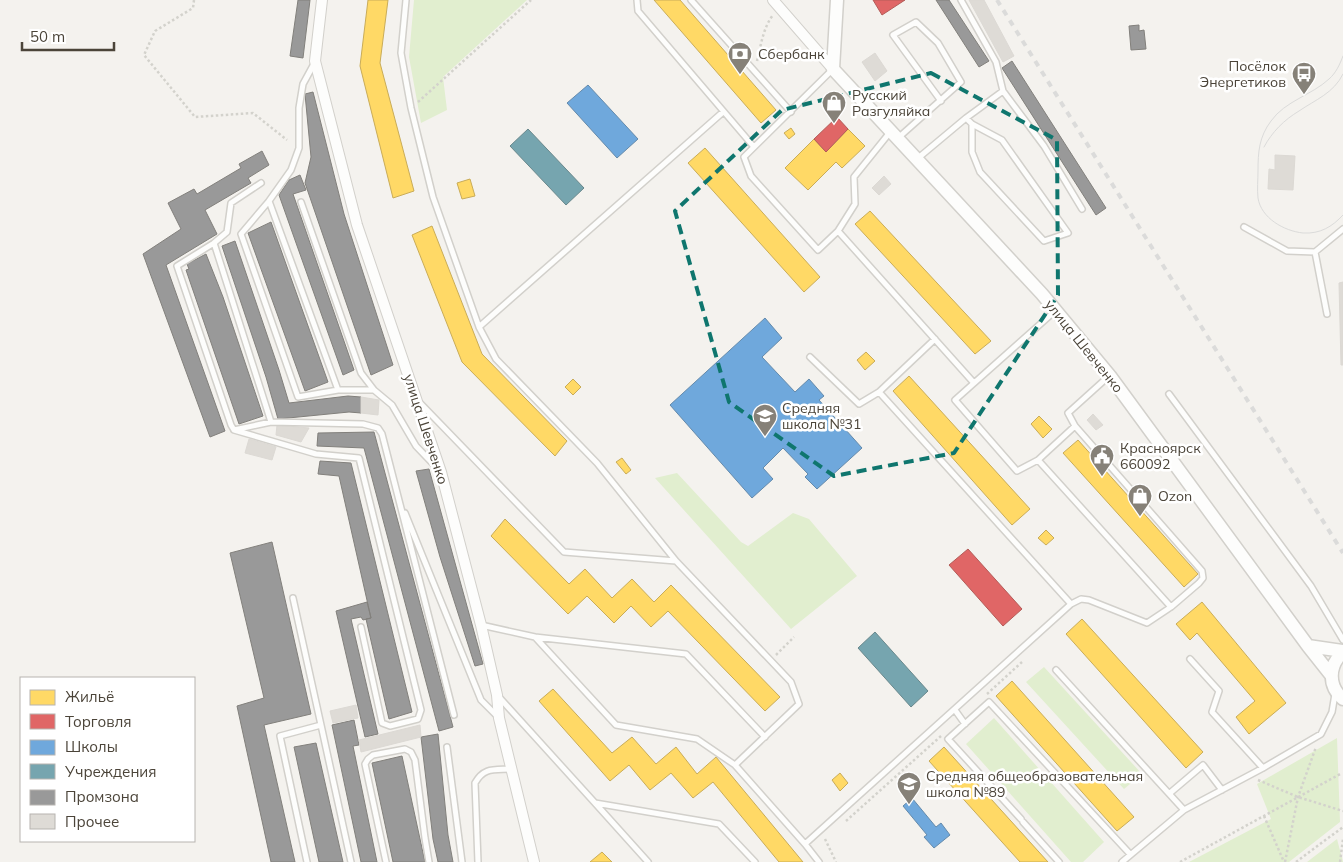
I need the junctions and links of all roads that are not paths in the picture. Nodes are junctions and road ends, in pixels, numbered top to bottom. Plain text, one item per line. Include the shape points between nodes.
1 (322, 0) edge
2 (406, 0) edge
3 (636, 0) edge
4 (691, 0) edge
5 (837, 0) edge
6 (961, 0) edge
7 (776, 3) edge
8 (315, 62) junction
9 (833, 69) junction
10 (1002, 91) junction
11 (941, 101) junction
12 (723, 112) junction
13 (791, 112) junction
14 (966, 118) junction
15 (972, 124) junction
16 (894, 134) junction
17 (754, 147) junction
18 (917, 159) junction
19 (261, 183) dead end
20 (269, 201) junction
21 (301, 202) dead end
22 (1082, 209) dead end
23 (1244, 227) dead end
24 (1343, 229) edge
25 (838, 231) junction
26 (214, 243) junction
27 (1315, 252) junction
28 (1055, 311) junction
29 (1326, 314) dead end
30 (479, 327) junction
31 (935, 339) junction
32 (810, 357) dead end
33 (1110, 376) junction
34 (974, 383) junction
35 (338, 390) junction
36 (374, 390) junction
37 (879, 392) junction
38 (1169, 394) dead end
39 (419, 402) junction
40 (271, 422) junction
41 (1075, 426) junction
42 (234, 430) junction
43 (1038, 460) junction
44 (441, 472) junction
45 (398, 497) junction
46 (676, 561) junction
47 (293, 598) dead end
48 (1071, 604) junction
49 (1170, 608) junction
50 (481, 625) junction
51 (360, 627) dead end
52 (535, 637) junction
53 (1343, 640) edge
54 (1308, 646) junction
55 (1343, 652) edge
56 (1190, 659) dead end
57 (1056, 670) dead end
58 (1331, 675) junction
59 (497, 695) junction
60 (1341, 698) edge
61 (955, 710) junction
62 (454, 715) dead end
63 (499, 718) junction
64 (965, 724) junction
65 (321, 725) junction
66 (765, 737) junction
67 (447, 747) dead end
68 (735, 765) junction
69 (1263, 768) junction
70 (511, 769) junction
71 (1222, 790) junction
72 (1170, 793) junction
73 (595, 803) junction
74 (1184, 810) junction
75 (805, 844) junction
76 (1130, 854) junction
77 (307, 862) edge
78 (351, 862) edge
79 (386, 862) edge
80 (430, 862) edge
81 (462, 862) edge
82 (478, 862) edge
83 (534, 862) edge
84 (648, 862) edge
85 (755, 862) edge
86 (819, 862) edge
87 (1059, 862) edge
88 (1122, 862) edge

1 - 8 street, улица Шевченко
2 - 30 lane via 401,53 411,108 433,198
3 - 12 lane via 638,11
4 - 13 lane
5 - 9 street
6 - 10 lane via 996,62
7 - 9 street, улица Шевченко
8 - 20 lane via 303,84 299,148 291,170
8 - 39 street, улица Шевченко via 357,226
9 - 13 lane
9 - 16 street, улица Шевченко
10 - 14 lane
10 - 22 lane via 1044,146
11 - 11 lane via 961,82 938,43 916,22 893,36
11 - 16 lane
12 - 17 lane
12 - 30 lane
13 - 17 lane
14 - 15 lane
14 - 18 lane
15 - 15 lane via 1002,140 1068,233 1044,241 980,172 972,152
16 - 18 street, улица Шевченко
16 - 25 lane via 854,177 855,204
17 - 25 lane via 744,157 751,176 818,250
18 - 28 street, улица Шевченко
19 - 26 lane via 231,203 227,232
20 - 35 lane
20 - 35 lane via 241,234 298,397
21 - 36 lane via 361,373
23 - 27 lane via 1287,252
24 - 27 lane
25 - 31 lane
26 - 40 lane
26 - 42 lane via 177,266
27 - 29 lane
28 - 33 street, улица Шевченко
28 - 34 lane
30 - 46 lane via 496,359 597,463
31 - 34 lane
31 - 37 lane
32 - 37 lane via 859,404
33 - 41 lane via 1068,412
33 - 54 street, улица Шевченко
34 - 43 lane via 955,400 1017,471
35 - 36 lane
36 - 44 lane via 392,404 416,446
37 - 48 lane
38 - 53 lane via 1311,586
39 - 44 street, улица Шевченко
39 - 46 lane via 564,552
40 - 42 lane
40 - 45 lane via 363,424 378,428
41 - 43 lane
41 - 49 lane via 1202,571 1200,583
42 - 51 lane via 316,454 359,458 420,710 418,719 390,726 382,723
43 - 49 lane
44 - 50 street, улица Шевченко
45 - 62 lane
45 - 63 lane via 481,700
46 - 66 lane via 791,682 799,704
47 - 65 lane
48 - 49 lane via 1080,599 1089,600 1147,623
48 - 61 lane
50 - 52 lane
50 - 59 street, улица Шевченко
52 - 66 lane via 686,654
52 - 68 lane via 616,725 697,740
54 - 55 street
54 - 58 street, улица Шевченко
55 - 58 street
56 - 69 lane via 1219,691 1212,712
57 - 72 lane
58 - 60 street
59 - 63 street, улица Шевченко
59 - 73 lane
60 - 69 lane via 1321,734
61 - 64 lane
61 - 75 lane
63 - 70 street, улица Шевченко
64 - 76 lane via 989,702
64 - 87 lane via 948,739
65 - 77 lane via 280,736
65 - 78 lane
66 - 68 lane
67 - 81 lane
68 - 75 lane
69 - 71 lane
70 - 82 lane via 485,771 475,783
70 - 83 street, улица Шевченко
71 - 72 lane via 1203,765
71 - 74 lane
72 - 74 lane
73 - 84 lane
73 - 85 lane via 719,824
74 - 76 lane
75 - 86 lane
76 - 88 lane
79 - 80 lane via 366,764 373,755 405,749 415,760

